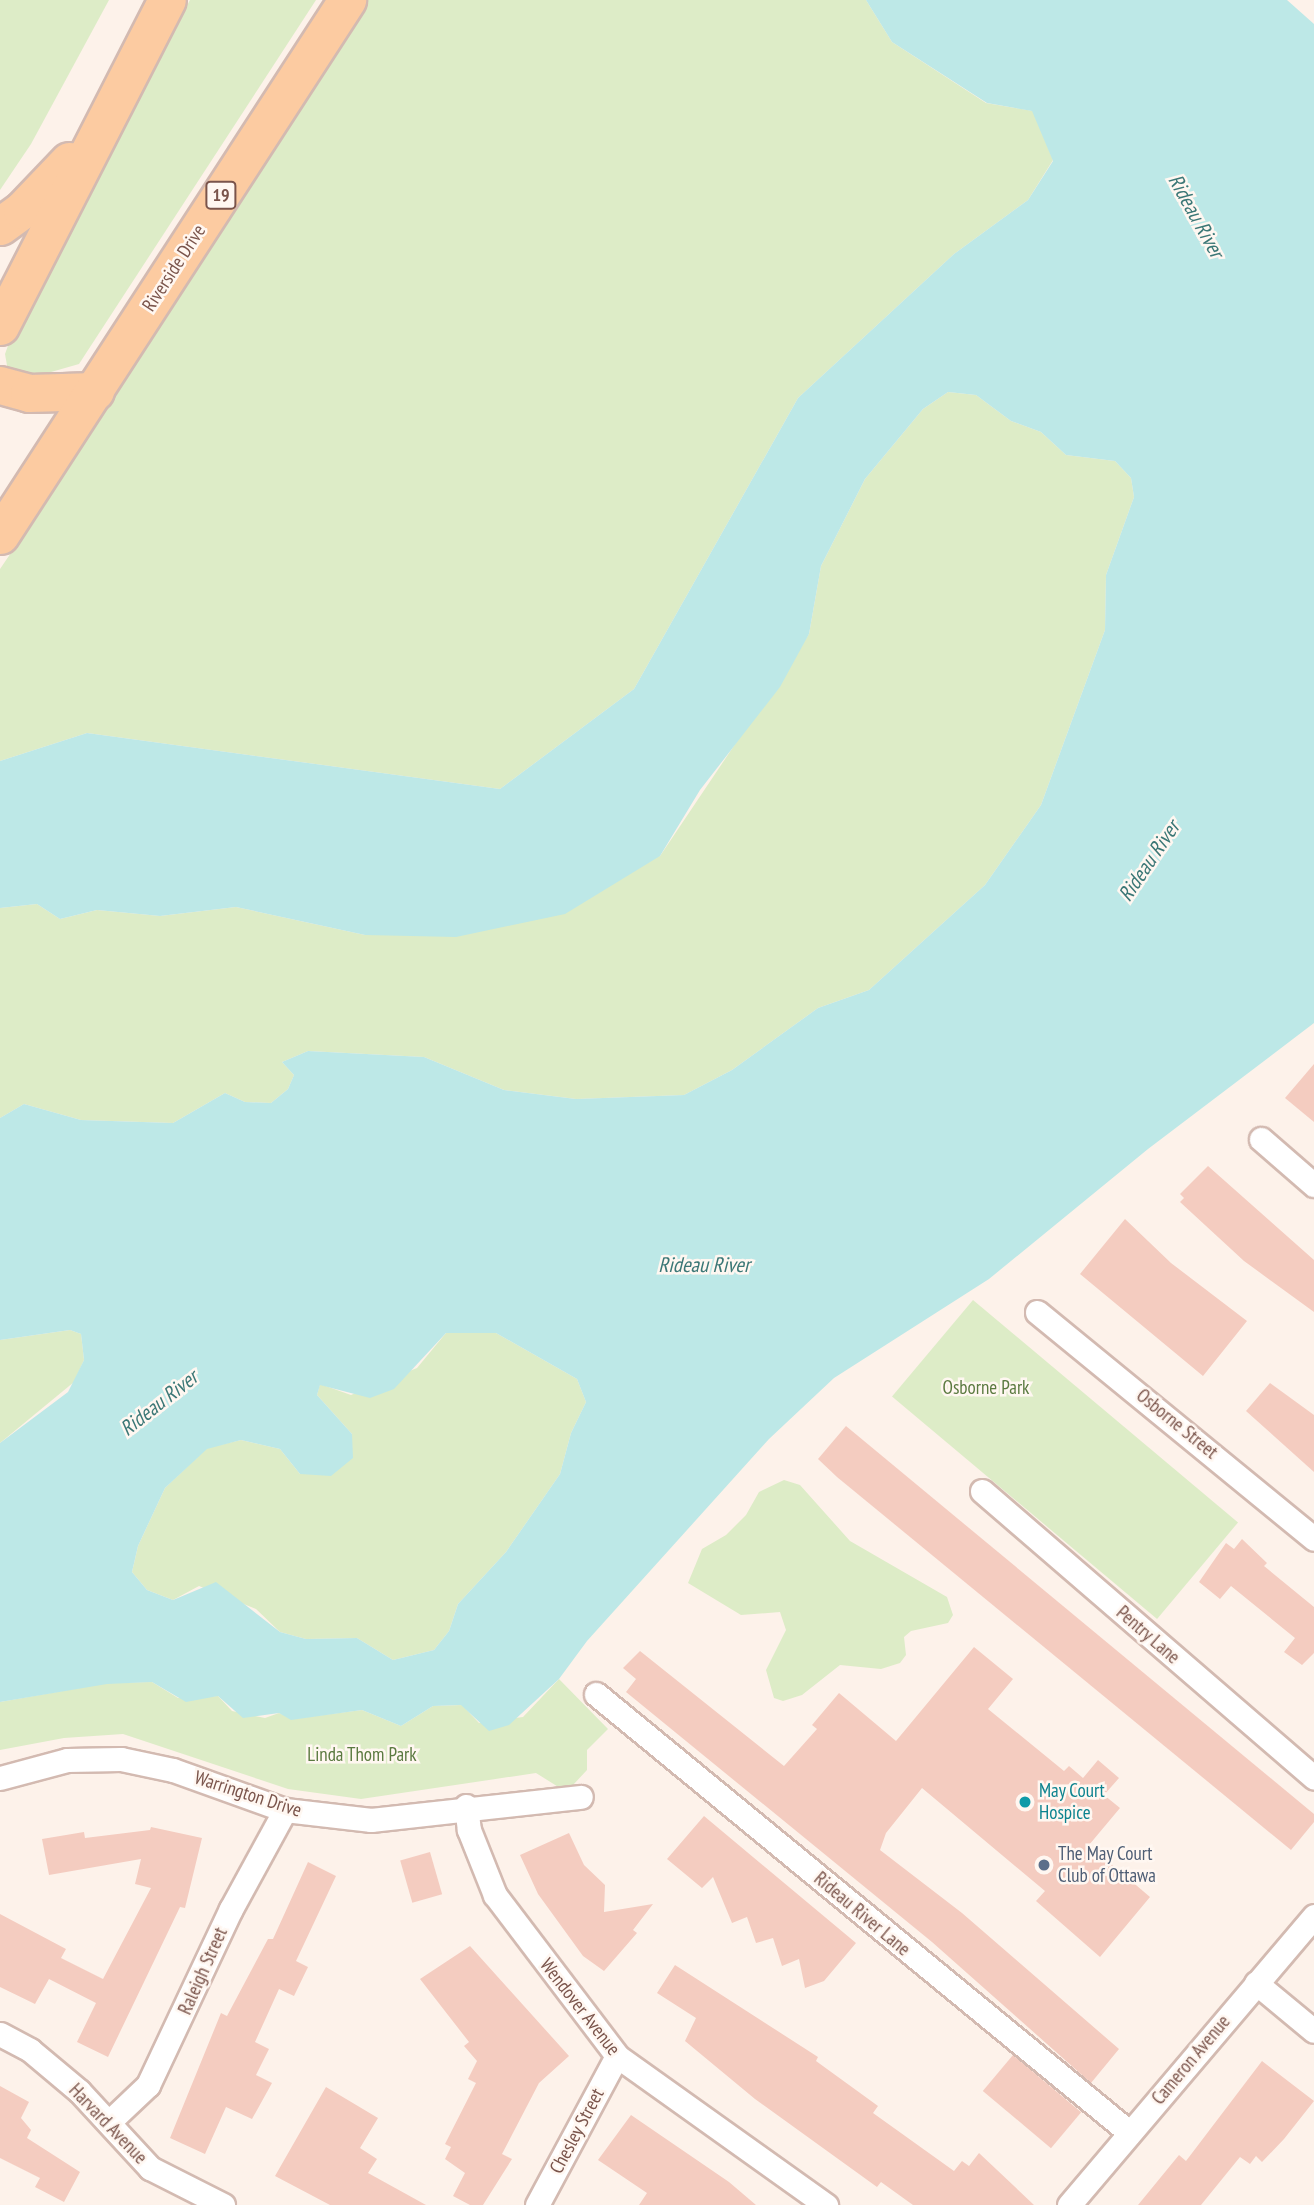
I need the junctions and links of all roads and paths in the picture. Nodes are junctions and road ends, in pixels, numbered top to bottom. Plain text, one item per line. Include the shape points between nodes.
1 (167, 0) edge
2 (347, 0) edge
3 (100, 126) junction
4 (0, 226) edge
5 (0, 326) edge
6 (0, 385) edge
7 (95, 391) junction
8 (0, 535) edge
9 (1261, 1139) dead end
10 (1314, 1185) edge
11 (1037, 1312) dead end
12 (982, 1491) dead end
13 (1314, 1539) edge
14 (596, 1694) dead end
15 (0, 1778) edge
16 (1314, 1778) edge
17 (581, 1797) dead end
18 (466, 1806) junction
19 (285, 1810) junction
20 (1314, 1916) edge
21 (1256, 1983) junction
22 (1314, 2031) edge
23 (0, 2034) edge
24 (617, 2056) junction
25 (109, 2122) junction
26 (1130, 2133) junction
27 (223, 2205) edge
28 (537, 2205) edge
29 (826, 2205) edge
30 (1069, 2205) edge

1 - 3 main road
2 - 7 main road, Riverside Drive / 19
3 - 4 main road via 36,197
3 - 5 main road
6 - 7 main road via 29,393
7 - 8 main road, Riverside Drive / 19
9 - 10 street
11 - 13 street, Osborne Street
12 - 16 street, Pentry Lane
14 - 26 street, Rideau River Lane
15 - 19 street, Warrington Drive via 68,1760 121,1759 173,1770
17 - 18 street, Warrington Drive
18 - 19 street, Warrington Drive via 371,1821
18 - 24 street, Wendover Avenue via 469,1829 501,1905
19 - 25 street, Raleigh Street via 231,1909 148,2085
20 - 21 street, Cameron Avenue
21 - 22 street
21 - 26 street, Cameron Avenue
23 - 25 street, Harvard Avenue via 30,2050
24 - 28 street, Chesley Street
24 - 29 street, Wendover Avenue
25 - 27 street, Harvard Avenue via 150,2168
26 - 30 street, Cameron Avenue

